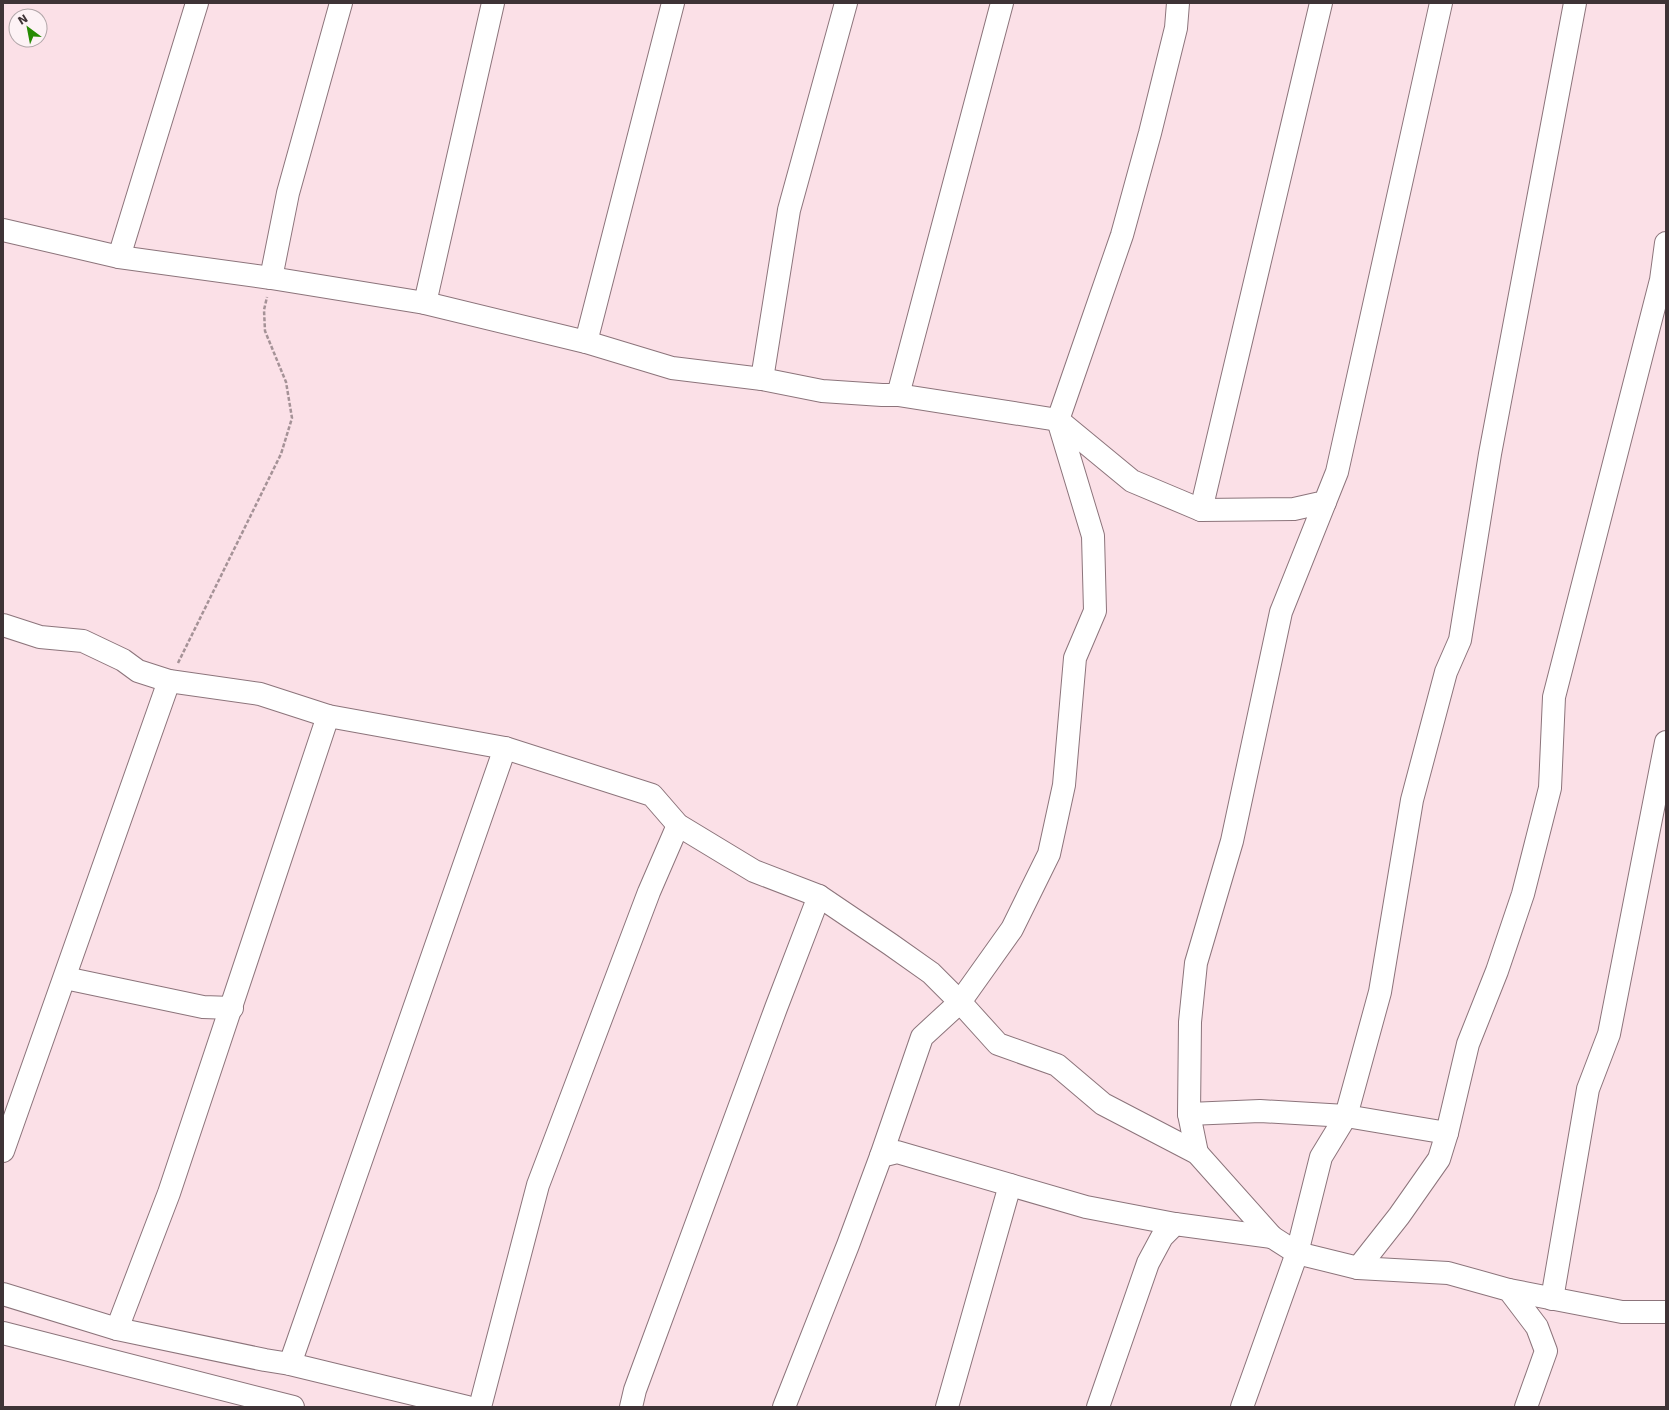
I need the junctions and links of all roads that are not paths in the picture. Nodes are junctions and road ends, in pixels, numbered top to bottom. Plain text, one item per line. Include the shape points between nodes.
1 (197, 3) edge
2 (341, 3) edge
3 (493, 3) edge
4 (673, 3) edge
5 (846, 3) edge
6 (1002, 3) edge
7 (1178, 3) edge
8 (1321, 3) edge
9 (1441, 3) edge
10 (1575, 3) edge
11 (3, 230) edge
12 (1666, 243) edge
13 (119, 257) junction
14 (271, 278) junction
15 (425, 303) junction
16 (586, 342) junction
17 (762, 379) junction
18 (898, 395) junction
19 (1058, 420) junction
20 (1325, 502) junction
21 (1201, 510) junction
22 (3, 624) edge
23 (168, 682) junction
24 (328, 716) junction
25 (1666, 742) edge
26 (505, 748) junction
27 (678, 825) junction
28 (819, 896) junction
29 (65, 978) junction
30 (960, 1002) junction
31 (232, 1008) junction
32 (1189, 1114) junction
33 (1346, 1116) junction
34 (1447, 1133) junction
35 (3, 1152) edge
36 (1197, 1154) junction
37 (881, 1156) junction
38 (1010, 1185) junction
39 (1176, 1224) junction
40 (1272, 1237) junction
41 (1297, 1253) junction
42 (1358, 1268) junction
43 (1509, 1290) junction
44 (3, 1294) edge
45 (1552, 1299) junction
46 (1666, 1312) edge
47 (117, 1329) junction
48 (3, 1333) edge
49 (290, 1364) junction
50 (293, 1407) edge
51 (468, 1407) edge
52 (480, 1407) edge
53 (631, 1407) edge
54 (784, 1407) edge
55 (947, 1407) edge
56 (1098, 1407) edge
57 (1242, 1407) edge
58 (1526, 1407) edge

1 - 13 street
2 - 14 street via 288,193
3 - 15 street
4 - 16 street
5 - 17 street via 789,210
6 - 18 street
7 - 19 street via 1176,28 1122,235
8 - 21 street
9 - 20 street via 1337,472
10 - 33 street via 1492,446 1460,640 1446,672 1412,800 1380,992
11 - 13 street
12 - 34 street via 1661,280 1554,697 1550,788 1524,894 1468,1044
13 - 14 street
14 - 15 street
15 - 16 street
16 - 17 street via 672,368
17 - 18 street via 822,391
18 - 19 street
19 - 21 street via 1132,482
19 - 30 street via 1093,536 1095,612 1075,658 1064,785 1049,854 1012,930
20 - 21 street via 1294,509
20 - 32 street via 1281,612 1232,841 1196,963 1190,1022
22 - 23 street via 40,637 83,641 138,671
23 - 24 street via 260,694
23 - 29 street
24 - 26 street
24 - 31 street
25 - 45 street via 1609,1034 1588,1089
26 - 27 street via 652,795
26 - 49 street
27 - 28 street via 754,871
27 - 52 street via 649,892 538,1185
28 - 30 street via 931,974
28 - 53 street via 638,1382
29 - 31 street via 203,1008
29 - 35 street
30 - 36 street via 998,1044 1056,1065 1103,1104
30 - 37 street via 922,1037
31 - 47 street via 169,1194
32 - 33 street via 1260,1111
32 - 36 street
33 - 34 street
33 - 41 street via 1321,1157
34 - 42 street via 1439,1159
36 - 40 street
37 - 38 street via 897,1152
37 - 54 street
38 - 39 street via 1086,1207
38 - 55 street
39 - 40 street
39 - 56 street via 1162,1237 1148,1263
40 - 41 street
41 - 42 street
41 - 57 street
42 - 43 street via 1448,1273
43 - 45 street
43 - 58 street via 1537,1326 1546,1350
44 - 47 street
45 - 46 street via 1622,1312
47 - 49 street
48 - 50 street
49 - 51 street

